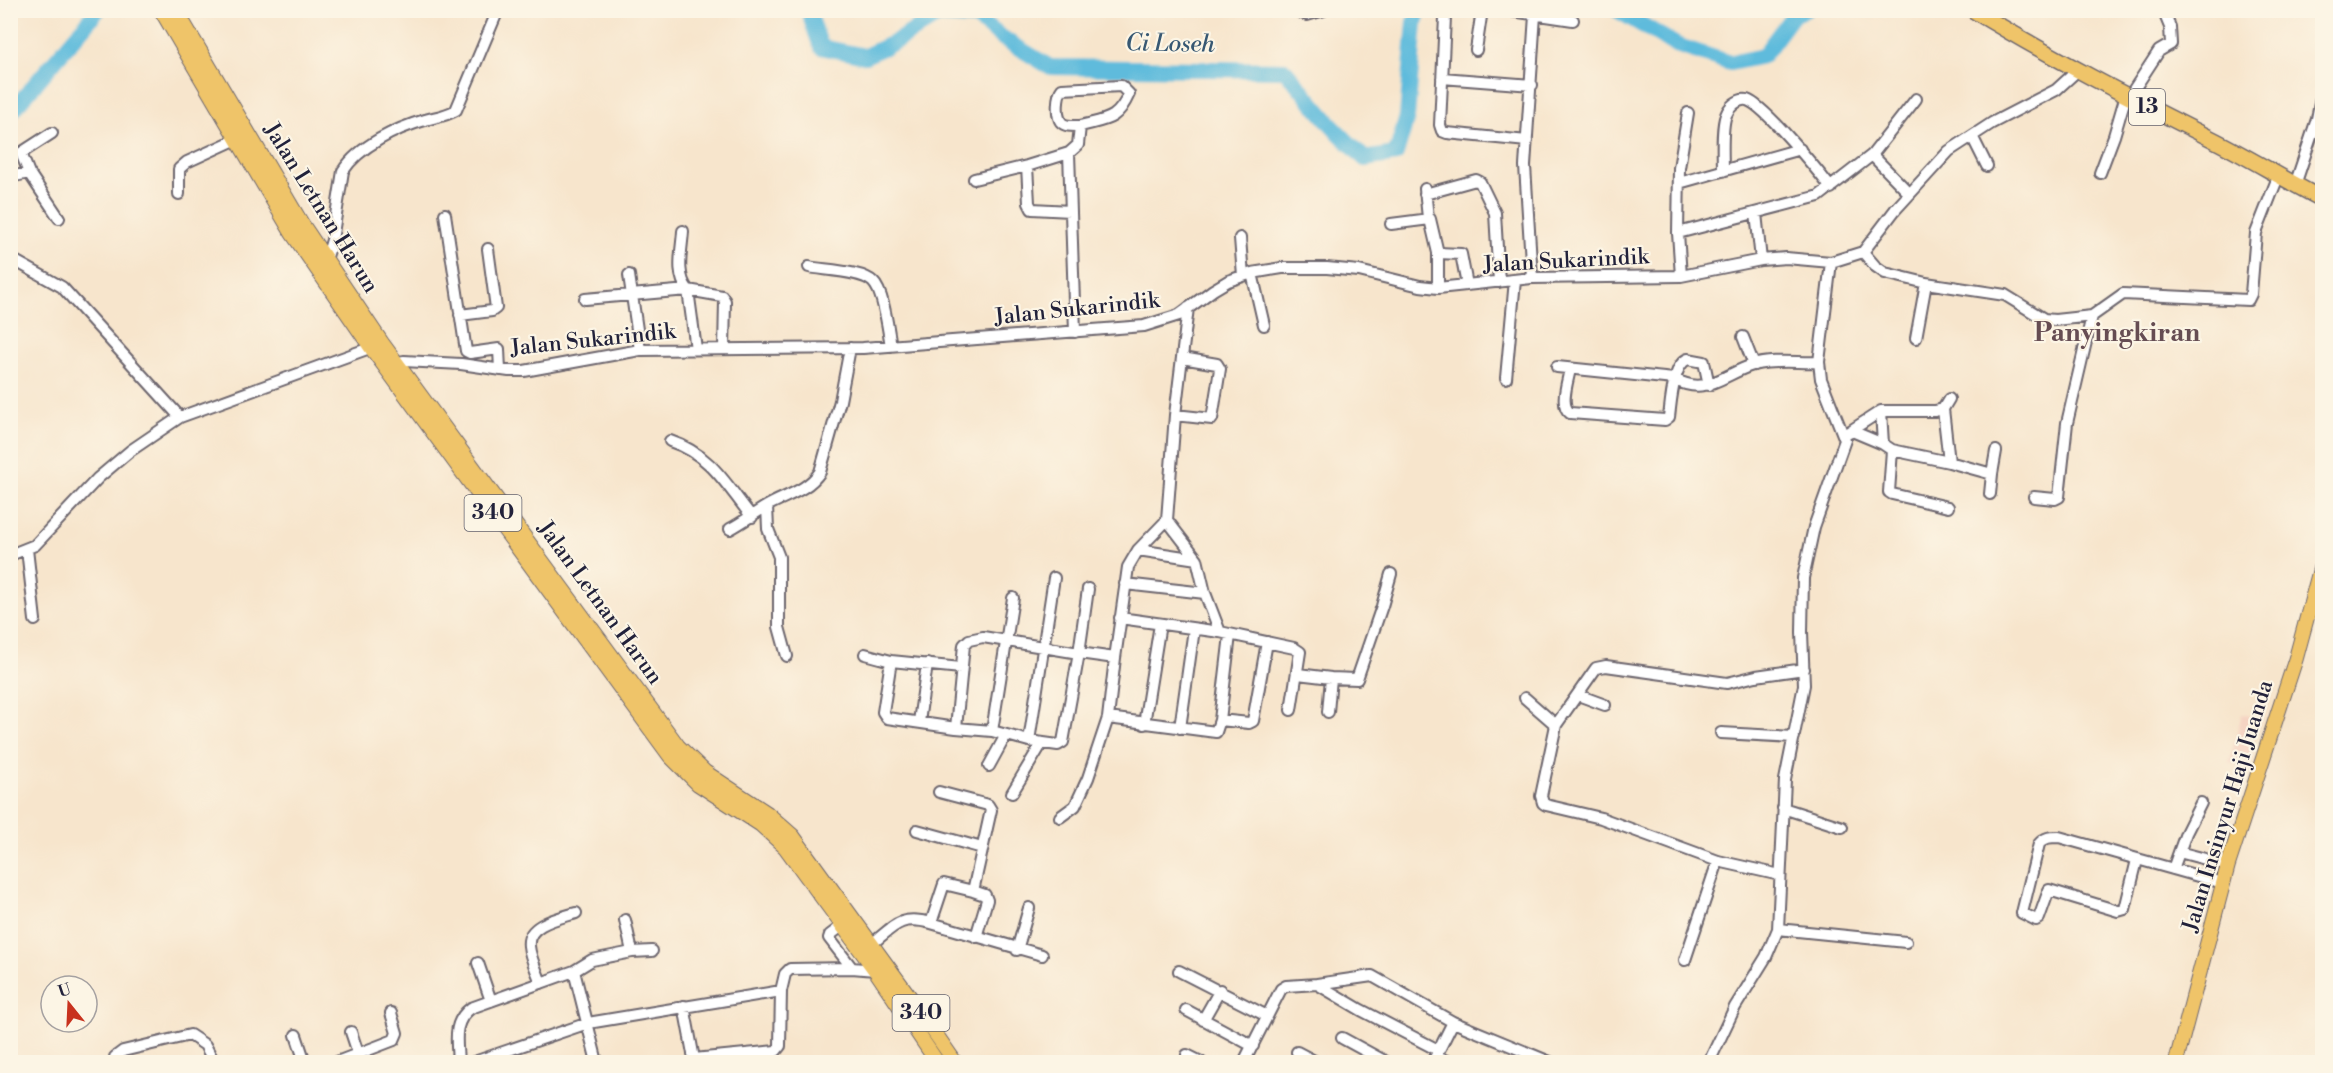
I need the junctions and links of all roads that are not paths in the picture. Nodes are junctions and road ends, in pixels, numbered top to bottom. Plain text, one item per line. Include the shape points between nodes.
1 (498, 10) edge
2 (1295, 10) edge
3 (1324, 10) edge
4 (1448, 10) edge
5 (1482, 10) edge
6 (1505, 10) edge
7 (1973, 10) edge
8 (2163, 10) edge
9 (2320, 10) edge
10 (167, 11) edge
11 (1535, 15) junction
12 (2322, 17) edge
13 (1573, 20) dead end
14 (1476, 50) dead end
15 (2078, 70) junction
16 (1442, 78) junction
17 (1532, 85) junction
18 (2322, 93) edge
19 (2127, 96) junction
20 (1916, 99) dead end
21 (1688, 112) dead end
22 (1080, 126) junction
23 (52, 133) dead end
24 (1972, 135) junction
25 (237, 139) junction
26 (1527, 141) junction
27 (1800, 149) junction
28 (1069, 153) junction
29 (1872, 155) junction
30 (1027, 166) junction
31 (1987, 166) dead end
32 (1723, 171) junction
33 (29, 173) junction
34 (2100, 173) dead end
35 (10, 177) edge
36 (2278, 177) junction
37 (974, 179) dead end
38 (1679, 183) junction
39 (2295, 185) junction
40 (1831, 188) junction
41 (179, 194) dead end
42 (1910, 194) junction
43 (2322, 199) edge
44 (1071, 211) junction
45 (1756, 213) junction
46 (445, 214) dead end
47 (59, 218) dead end
48 (1428, 218) junction
49 (1391, 224) dead end
50 (683, 231) dead end
51 (1678, 232) junction
52 (1240, 237) dead end
53 (488, 249) dead end
54 (1863, 252) junction
55 (1438, 254) junction
56 (10, 258) edge
57 (326, 260) junction
58 (1761, 260) junction
59 (1831, 262) junction
60 (809, 267) dead end
61 (629, 275) dead end
62 (1248, 275) junction
63 (1681, 276) junction
64 (1532, 278) junction
65 (1515, 280) junction
66 (1499, 282) junction
67 (1926, 282) junction
68 (1467, 285) junction
69 (1438, 288) junction
70 (688, 290) junction
71 (631, 294) junction
72 (585, 299) dead end
73 (1188, 308) junction
74 (460, 315) junction
75 (2092, 316) junction
76 (1264, 325) dead end
77 (1075, 332) junction
78 (1743, 337) dead end
79 (1916, 338) dead end
80 (377, 346) junction
81 (891, 346) junction
82 (850, 348) junction
83 (724, 349) junction
84 (640, 350) junction
85 (696, 350) junction
86 (1182, 358) junction
87 (1819, 362) junction
88 (390, 364) junction
89 (1754, 365) junction
90 (1557, 368) dead end
91 (1570, 369) junction
92 (500, 370) junction
93 (1506, 378) dead end
94 (1674, 379) junction
95 (1708, 385) junction
96 (1949, 399) dead end
97 (1943, 409) junction
98 (1881, 411) junction
99 (1175, 415) junction
100 (180, 417) junction
101 (1848, 433) junction
102 (670, 441) dead end
103 (1887, 447) junction
104 (1996, 451) dead end
105 (1949, 462) junction
106 (1992, 474) junction
107 (1990, 494) dead end
108 (2034, 498) dead end
109 (767, 506) junction
110 (1948, 507) dead end
111 (752, 517) junction
112 (1167, 520) junction
113 (730, 529) dead end
114 (27, 549) junction
115 (1138, 550) junction
116 (10, 555) edge
117 (1197, 559) junction
118 (2322, 562) edge
119 (540, 567) junction
120 (1391, 574) dead end
121 (1054, 578) dead end
122 (1125, 584) junction
123 (1088, 589) dead end
124 (1205, 593) junction
125 (1013, 598) dead end
126 (1120, 618) junction
127 (35, 620) dead end
128 (1160, 624) junction
129 (1194, 629) junction
130 (1225, 634) junction
131 (1008, 642) junction
132 (1266, 642) junction
133 (1044, 648) junction
134 (1078, 652) junction
135 (865, 654) dead end
136 (787, 656) dead end
137 (1115, 658) junction
138 (891, 661) junction
139 (927, 664) junction
140 (961, 668) junction
141 (1804, 669) junction
142 (1298, 674) junction
143 (1331, 678) junction
144 (1578, 695) junction
145 (1525, 698) dead end
146 (1605, 705) dead end
147 (1292, 710) dead end
148 (1328, 712) dead end
149 (1108, 718) junction
150 (1220, 720) junction
151 (919, 722) junction
152 (1144, 724) junction
153 (1556, 725) junction
154 (956, 728) junction
155 (1180, 728) junction
156 (993, 731) junction
157 (1720, 733) dead end
158 (1006, 735) junction
159 (1794, 737) junction
160 (1029, 741) junction
161 (1042, 744) junction
162 (988, 766) dead end
163 (939, 792) dead end
164 (1012, 793) dead end
165 (2201, 803) dead end
166 (1783, 808) junction
167 (1060, 817) dead end
168 (1842, 827) dead end
169 (917, 830) dead end
170 (982, 848) junction
171 (2179, 852) junction
172 (2137, 860) junction
173 (1718, 861) junction
174 (2228, 865) junction
175 (2173, 869) junction
176 (1780, 874) junction
177 (2030, 882) junction
178 (2223, 883) junction
179 (2049, 890) junction
180 (973, 891) junction
181 (1029, 908) dead end
182 (576, 913) dead end
183 (625, 920) dead end
184 (931, 923) junction
185 (842, 926) junction
186 (1778, 929) junction
187 (976, 937) junction
188 (1906, 942) dead end
189 (872, 944) junction
190 (1017, 950) junction
191 (652, 951) dead end
192 (632, 952) junction
193 (1042, 955) dead end
194 (1685, 960) dead end
195 (478, 963) dead end
196 (881, 967) junction
197 (852, 968) junction
198 (574, 971) junction
199 (1179, 971) dead end
200 (541, 983) junction
201 (1317, 984) junction
202 (1220, 990) junction
203 (781, 991) junction
204 (491, 1001) junction
205 (684, 1006) junction
206 (1186, 1010) dead end
207 (391, 1013) dead end
208 (1267, 1016) junction
209 (1203, 1020) junction
210 (1453, 1022) junction
211 (588, 1023) junction
212 (351, 1032) dead end
213 (296, 1035) dead end
214 (1342, 1038) dead end
215 (1253, 1046) junction
216 (1297, 1052) dead end
217 (358, 1053) junction
218 (1187, 1055) dead end
219 (1436, 1057) edge
220 (115, 1062) edge
221 (214, 1062) edge
222 (305, 1062) edge
223 (337, 1062) edge
224 (458, 1062) edge
225 (474, 1062) edge
226 (597, 1062) edge
227 (937, 1062) edge
228 (955, 1062) edge
229 (1201, 1062) edge
230 (1244, 1062) edge
231 (1316, 1062) edge
232 (1386, 1062) edge
233 (1450, 1062) edge
234 (1550, 1062) edge
235 (1709, 1062) edge
236 (2176, 1062) edge

1 - 57 street via 456,110 396,131 346,165
2 - 3 street via 1306,15
4 - 16 street
5 - 14 street
6 - 11 street
7 - 15 highway, 13
8 - 19 street via 2171,44 2159,51
9 - 12 street
10 - 25 main road, Jalan Letnan Harun / 340
10 - 57 main road, Jalan Letnan Harun / 340
11 - 13 street
11 - 17 street
15 - 19 highway, 13
15 - 24 street via 2056,90
16 - 17 street
16 - 26 street via 1442,131
17 - 26 street
18 - 39 street
19 - 34 street
19 - 36 highway, 13
20 - 29 street
21 - 38 street
22 - 22 street via 1064,124 1059,119 1058,95 1062,89 1121,86 1128,91 1122,110 1116,115
22 - 28 street via 1078,145
23 - 33 street via 21,153
24 - 31 street
24 - 42 street via 1940,160
25 - 41 street via 179,169
25 - 80 main road, Jalan Letnan Harun / 340 via 292,233
26 - 64 street
27 - 32 street
27 - 32 street via 1757,106 1748,100 1739,101 1725,116
27 - 40 street
28 - 30 street
28 - 44 street
29 - 40 street
29 - 42 street
30 - 37 street
30 - 44 street via 1032,209
32 - 38 street
33 - 35 street
33 - 47 street
36 - 39 highway, 13
36 - 75 street via 2256,234 2248,300 2123,294
38 - 51 street
39 - 43 highway, 13
40 - 45 street via 1808,200
42 - 54 street
44 - 77 street
45 - 51 street
45 - 58 street
46 - 74 street
48 - 49 street
48 - 55 street
48 - 66 street via 1425,190 1480,182 1496,213
50 - 70 street via 680,272
51 - 63 street
52 - 62 street
53 - 74 street via 496,308
54 - 59 street
54 - 67 street via 1885,273
55 - 68 street via 1461,254
55 - 69 street
56 - 100 street via 62,287
57 - 80 main road, Jalan Letnan Harun / 340
58 - 59 street, Jalan Sukarindik
58 - 63 street, Jalan Sukarindik
59 - 87 street
60 - 81 street via 858,275 873,282 880,294
61 - 71 street
62 - 69 street, Jalan Sukarindik via 1282,268 1327,268
62 - 73 street, Jalan Sukarindik via 1220,286
62 - 76 street
63 - 64 street, Jalan Sukarindik
64 - 65 street, Jalan Sukarindik
65 - 66 street, Jalan Sukarindik
65 - 93 street
66 - 68 street, Jalan Sukarindik
67 - 75 street via 2005,295 2044,319
67 - 79 street
68 - 69 street, Jalan Sukarindik
70 - 71 street
70 - 83 street via 724,298
70 - 85 street
71 - 72 street
71 - 84 street
73 - 77 street, Jalan Sukarindik via 1157,323
73 - 86 street
74 - 92 street via 466,351 499,349
75 - 108 street via 2067,423 2060,497
77 - 81 street, Jalan Sukarindik
78 - 89 street
80 - 88 main road, Jalan Letnan Harun / 340
80 - 100 street
81 - 82 street, Jalan Sukarindik
82 - 83 street, Jalan Sukarindik
82 - 109 street via 820,472 813,482
83 - 85 street, Jalan Sukarindik
84 - 85 street, Jalan Sukarindik
84 - 92 street, Jalan Sukarindik via 524,371
86 - 99 street
86 - 99 street via 1217,364 1219,379 1212,419
87 - 89 street
87 - 101 street via 1828,399
88 - 92 street, Jalan Sukarindik via 462,364
88 - 119 main road, Jalan Letnan Harun / 340
89 - 95 street
90 - 91 street
91 - 94 street
91 - 94 street via 1564,404 1570,413 1665,420
94 - 95 street via 1691,386
94 - 95 street via 1684,360 1701,360
96 - 97 street
97 - 98 street
97 - 105 street
98 - 101 street
98 - 103 street
99 - 112 street
100 - 114 street via 98,478
101 - 103 street
101 - 141 street via 1814,526 1803,578
102 - 111 street via 703,457
103 - 105 street
103 - 110 street via 1892,495
104 - 106 street
105 - 106 street
106 - 107 street
109 - 111 street
109 - 136 street via 768,529 779,557 779,627
111 - 113 street
112 - 115 street
112 - 117 street
114 - 116 street
114 - 127 street
115 - 117 street
115 - 122 street via 1128,567
117 - 124 street
118 - 174 main road, Jalan Insinyur Haji Juanda via 2296,658
119 - 185 main road, Jalan Letnan Harun / 340 via 670,756 698,784 761,825 785,847
119 - 189 main road, Jalan Letnan Harun / 340 via 678,746 705,772 794,836
120 - 143 street via 1357,679
121 - 133 street
122 - 124 street
122 - 126 street
123 - 134 street
124 - 130 street
125 - 131 street
126 - 128 street
126 - 137 street
128 - 129 street
128 - 152 street
129 - 130 street
129 - 155 street
130 - 132 street
130 - 150 street
131 - 133 street
131 - 140 street via 983,637 969,640 964,645
131 - 156 street
132 - 142 street via 1297,649
132 - 150 street via 1253,721
133 - 134 street
133 - 160 street
134 - 137 street
134 - 161 street via 1063,742
135 - 138 street
137 - 149 street
138 - 139 street
138 - 151 street via 884,714 887,718
139 - 140 street
139 - 151 street
140 - 154 street
141 - 144 street via 1727,683 1601,666 1592,671
141 - 159 street
142 - 143 street
142 - 147 street
143 - 148 street
144 - 146 street
144 - 153 street
145 - 153 street
149 - 152 street
149 - 167 street via 1082,793 1075,806
150 - 155 street via 1216,732
151 - 154 street
152 - 155 street
153 - 173 street via 1540,796 1543,803 1601,818
154 - 156 street
156 - 158 street
157 - 159 street
158 - 160 street
158 - 162 street
159 - 166 street
160 - 161 street
161 - 164 street
163 - 170 street via 989,807
165 - 171 street
166 - 168 street
166 - 176 street
169 - 170 street
170 - 180 street
171 - 174 street
171 - 175 street
172 - 175 street
172 - 177 street via 2050,837 2039,844
172 - 179 street via 2127,906 2122,911
173 - 176 street
173 - 194 street
174 - 178 main road, Jalan Insinyur Haji Juanda
175 - 178 street
176 - 186 street
177 - 179 street
177 - 179 street via 2022,909 2024,916 2039,918
178 - 236 main road, Jalan Insinyur Haji Juanda
180 - 184 street via 942,886
180 - 187 street via 986,895 987,900
181 - 190 street
182 - 200 street via 547,922 533,932 529,946
183 - 192 street
184 - 187 street
184 - 189 street via 904,920
185 - 196 main road, Jalan Letnan Harun / 340
185 - 197 street via 829,938
186 - 188 street
186 - 235 street
187 - 190 street
189 - 196 main road, Jalan Letnan Harun / 340
190 - 193 street
191 - 192 street
192 - 198 street via 592,960
195 - 204 street
196 - 197 street
196 - 227 main road, Jalan Letnan Harun / 340
196 - 228 main road, Jalan Letnan Harun / 340
197 - 203 street via 790,969
198 - 200 street
198 - 211 street
199 - 202 street
200 - 204 street
201 - 208 street via 1284,987
201 - 210 street via 1368,975
201 - 219 street
202 - 208 street
202 - 209 street
203 - 205 street
203 - 205 street via 780,1047 776,1051 694,1059
204 - 224 street via 471,1008 460,1019 456,1034
205 - 211 street
206 - 209 street
207 - 217 street via 397,1033 394,1040
208 - 215 street
209 - 215 street
210 - 219 street
210 - 234 street
211 - 225 street
211 - 226 street
212 - 217 street
213 - 222 street
214 - 232 street
215 - 230 street
216 - 231 street
217 - 223 street
218 - 229 street
219 - 233 street
220 - 221 street via 123,1051 190,1035 205,1045

